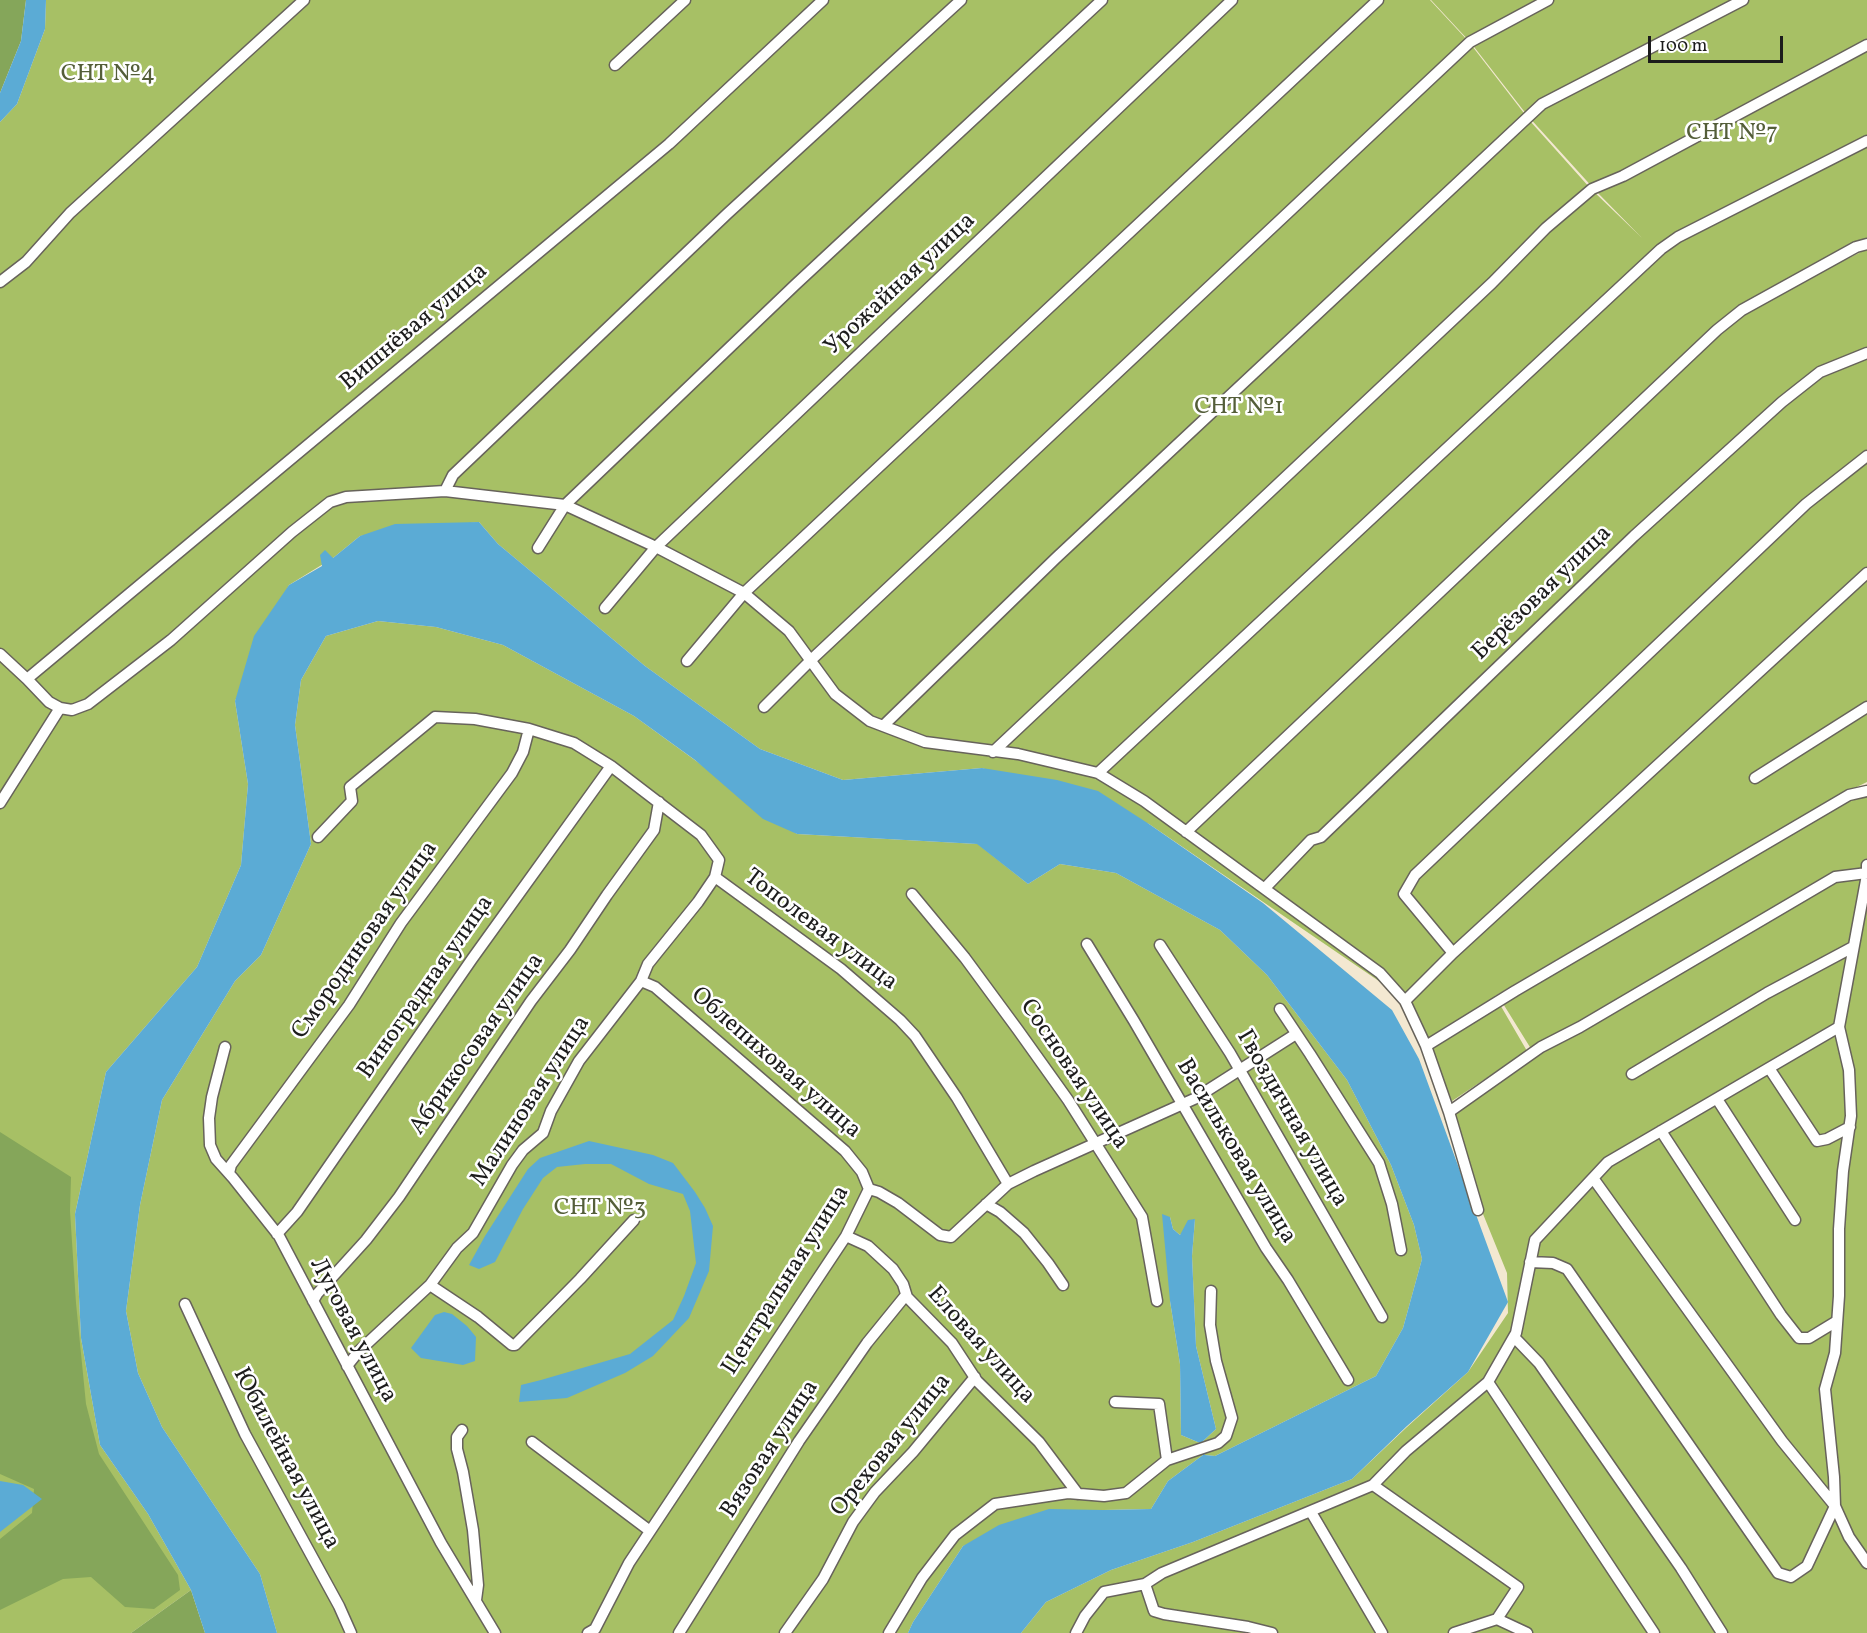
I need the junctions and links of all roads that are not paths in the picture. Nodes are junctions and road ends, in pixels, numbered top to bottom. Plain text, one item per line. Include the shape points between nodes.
1 (304, 0) edge
2 (685, 0) edge
3 (823, 0) edge
4 (961, 0) edge
5 (1102, 0) edge
6 (1232, 0) edge
7 (1378, 0) edge
8 (1548, 0) edge
9 (1743, 0) edge
10 (1867, 45) edge
11 (615, 65) dead end
12 (1867, 141) edge
13 (1867, 244) edge
14 (0, 282) edge
15 (1867, 354) edge
16 (1867, 456) edge
17 (445, 491) junction
18 (565, 505) junction
19 (656, 547) junction
20 (538, 548) dead end
21 (1867, 573) edge
22 (744, 593) junction
23 (605, 608) dead end
24 (0, 654) edge
25 (811, 660) junction
26 (687, 661) dead end
27 (27, 679) junction
28 (1867, 706) edge
29 (765, 707) dead end
30 (60, 708) junction
31 (883, 726) junction
32 (529, 729) junction
33 (993, 752) junction
34 (611, 766) junction
35 (1098, 773) junction
36 (1755, 778) dead end
37 (1867, 791) edge
38 (659, 802) junction
39 (0, 803) edge
40 (1186, 832) junction
41 (318, 837) dead end
42 (1867, 865) edge
43 (1867, 873) edge
44 (715, 877) junction
45 (1265, 888) junction
46 (912, 894) dead end
47 (1087, 944) dead end
48 (1160, 945) dead end
49 (1853, 947) junction
50 (1453, 953) junction
51 (641, 981) junction
52 (1405, 1001) junction
53 (1280, 1009) dead end
54 (1839, 1027) junction
55 (1296, 1034) junction
56 (1426, 1046) junction
57 (225, 1047) dead end
58 (1769, 1068) junction
59 (1239, 1070) junction
60 (1632, 1074) dead end
61 (1717, 1099) junction
62 (1182, 1104) junction
63 (1449, 1112) junction
64 (1850, 1127) junction
65 (1661, 1131) junction
66 (1095, 1143) junction
67 (229, 1173) junction
68 (1593, 1178) junction
69 (1008, 1184) junction
70 (869, 1189) junction
71 (986, 1204) junction
72 (1478, 1210) dead end
73 (1795, 1220) dead end
74 (634, 1221) dead end
75 (277, 1234) junction
76 (846, 1236) junction
77 (1401, 1250) dead end
78 (1530, 1262) junction
79 (430, 1285) junction
80 (1063, 1285) dead end
81 (1211, 1291) dead end
82 (906, 1294) junction
83 (313, 1301) junction
84 (1157, 1301) dead end
85 (185, 1304) dead end
86 (1382, 1317) dead end
87 (1837, 1321) junction
88 (1514, 1337) junction
89 (348, 1366) junction
90 (975, 1377) junction
91 (1347, 1380) dead end
92 (1488, 1382) junction
93 (1115, 1402) dead end
94 (462, 1430) dead end
95 (532, 1442) dead end
96 (1167, 1460) junction
97 (1373, 1485) junction
98 (1078, 1494) junction
99 (1835, 1506) junction
100 (1311, 1512) junction
101 (650, 1531) junction
102 (1867, 1563) edge
103 (1145, 1584) junction
104 (476, 1600) junction
105 (1497, 1618) junction
106 (594, 1632) edge
107 (351, 1633) edge
108 (495, 1633) edge
109 (679, 1633) edge
110 (785, 1633) edge
111 (889, 1633) edge
112 (1076, 1633) edge
113 (1272, 1633) edge
114 (1382, 1633) edge
115 (1454, 1633) edge
116 (1527, 1633) edge
117 (1654, 1633) edge
118 (1722, 1633) edge

1 - 14 street via 70,213 26,262
2 - 11 street
3 - 27 street, Вишнёвая улица via 669,144
4 - 17 street via 702,238 453,475
5 - 18 street
6 - 19 street, Урожайная улица
7 - 22 street
8 - 25 street via 1470,42
9 - 31 street via 1542,104 1056,558
10 - 33 street via 1592,189 1546,228
12 - 35 street via 1661,249
13 - 40 street via 1742,310 1717,330
15 - 45 street, Берёзовая улица via 1820,372 1782,402 1634,536
16 - 50 street via 1806,504 1415,875 1404,894
17 - 18 street
17 - 30 street via 346,497 330,502 122,679 88,704 72,710
18 - 19 street
18 - 20 street
19 - 22 street
19 - 23 street, Урожайная улица
21 - 50 street
22 - 25 street via 789,631
22 - 26 street
24 - 27 street
25 - 29 street
25 - 31 street via 835,694 870,721
27 - 30 street
28 - 36 street
30 - 39 street
31 - 33 street via 925,742
32 - 34 street, Тополевая улица via 574,743
32 - 41 street, Тополевая улица via 475,719 435,717 350,787 352,801
32 - 67 street, Смородиновая улица via 512,774 231,1164
33 - 35 street
34 - 38 street, Тополевая улица
34 - 75 street, Виноградная улица via 317,1185
35 - 40 street
37 - 56 street via 1849,795
38 - 44 street, Тополевая улица via 701,835 719,860
38 - 83 street, Абрикосовая улица via 654,830 531,1001 399,1197
40 - 45 street
42 - 43 street
43 - 49 street
43 - 63 street via 1835,877 1541,1047
44 - 51 street, Малиновая улица via 648,964
44 - 69 street, Тополевая улица via 842,969 900,1020 957,1098
45 - 52 street via 1380,973
46 - 66 street, Сосновая улица via 965,958
47 - 62 street, Васильковая улица
48 - 59 street, Гвоздичная улица
49 - 54 street
49 - 60 street
50 - 52 street
51 - 70 street, Облепиховая улица via 655,987 845,1151 862,1172
51 - 79 street, Малиновая улица via 579,1061 543,1133 523,1150 473,1233
52 - 56 street
53 - 55 street
54 - 58 street
54 - 64 street via 1849,1070
55 - 59 street, Центральная улица
55 - 77 street via 1379,1163
56 - 63 street
57 - 67 street, Луговая улица via 209,1118 210,1145
58 - 61 street
58 - 64 street via 1817,1141
59 - 62 street, Центральная улица
59 - 86 street, Гвоздичная улица
61 - 65 street
61 - 73 street
62 - 66 street, Центральная улица
62 - 91 street, Васильковая улица
63 - 72 street
64 - 87 street via 1839,1228
65 - 68 street via 1608,1162
65 - 87 street via 1798,1338 1809,1338
66 - 69 street, Центральная улица
66 - 84 street, Сосновая улица via 1142,1217
67 - 75 street, Луговая улица
68 - 78 street via 1535,1240
68 - 99 street via 1782,1441
69 - 71 street, Центральная улица
70 - 71 street, Центральная улица via 898,1203 940,1235 951,1236
70 - 76 street, Центральная улица
71 - 80 street via 1024,1233
74 - 79 street via 515,1345
75 - 83 street, Луговая улица
76 - 82 street, Еловая улица via 879,1255 893,1269
76 - 101 street, Центральная улица
78 - 88 street
78 - 99 street via 1553,1263 1567,1269 1778,1573 1791,1577 1807,1566
79 - 89 street, Малиновая улица
81 - 96 street via 1210,1325 1232,1418 1226,1436 1218,1443
82 - 90 street, Еловая улица via 952,1343
82 - 109 street, Вязовая улица via 799,1440
83 - 89 street, Луговая улица
85 - 107 street, Юбилейная улица via 245,1434
87 - 99 street via 1835,1353 1825,1389
88 - 92 street
88 - 118 street via 1539,1364
89 - 104 street, Луговая улица via 441,1544
90 - 98 street, Еловая улица via 1039,1442
90 - 110 street, Ореховая улица via 875,1492
92 - 97 street via 1406,1451
92 - 117 street
93 - 96 street via 1159,1404
94 - 104 street via 457,1437 457,1449 473,1530
95 - 101 street
96 - 98 street via 1126,1493
97 - 100 street
97 - 105 street via 1518,1587
98 - 111 street via 995,1504 955,1535 922,1578
99 - 102 street
100 - 103 street via 1162,1573
100 - 114 street
101 - 106 street, Центральная улица
103 - 112 street via 1104,1592
103 - 113 street via 1154,1611
104 - 108 street, Луговая улица
105 - 115 street
105 - 116 street

